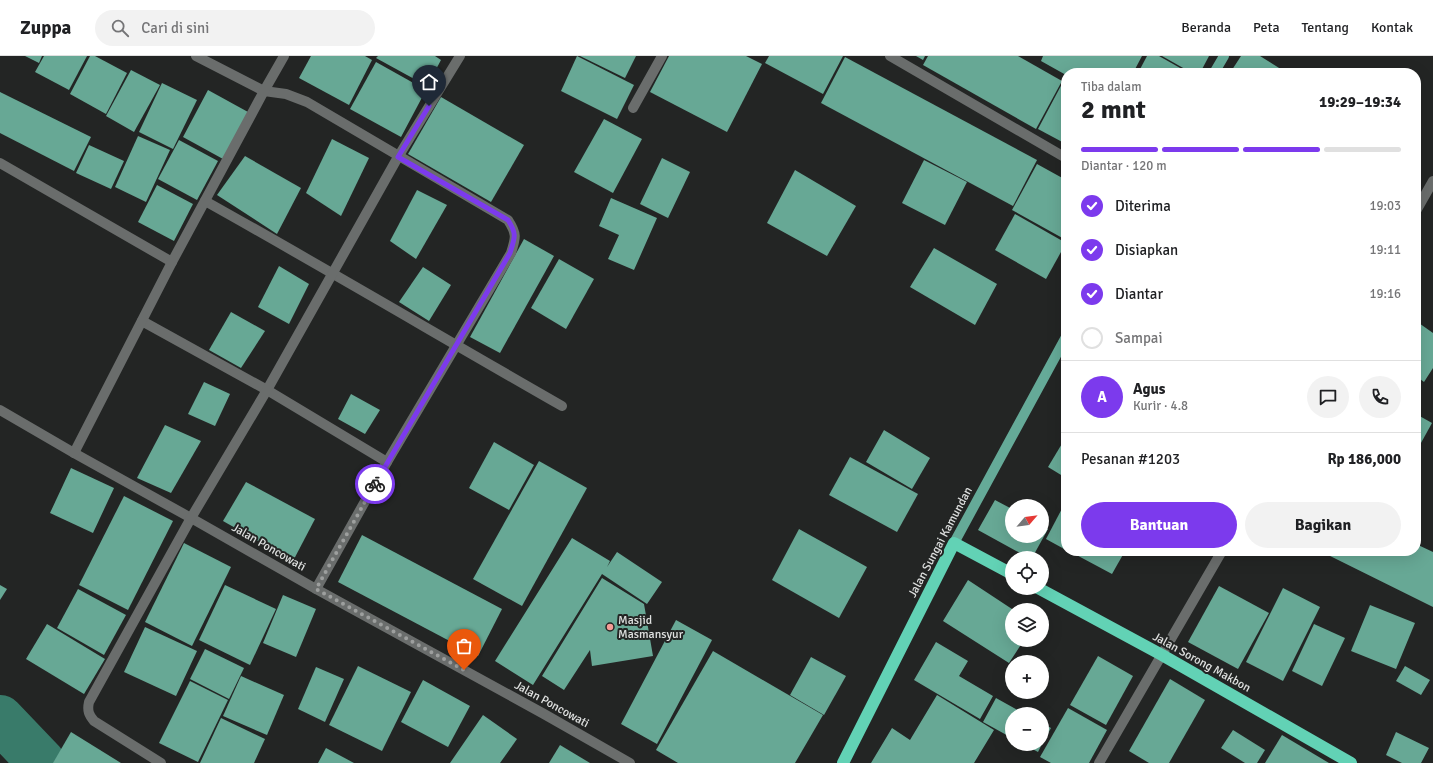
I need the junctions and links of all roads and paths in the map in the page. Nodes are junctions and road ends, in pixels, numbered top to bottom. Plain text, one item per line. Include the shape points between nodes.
1 (196, 56) edge
2 (284, 56) edge
3 (460, 56) edge
4 (662, 56) edge
5 (890, 56) edge
6 (1224, 56) edge
7 (1217, 68) edge
8 (264, 91) junction
9 (633, 108) dead end
10 (1061, 155) edge
11 (398, 157) junction
12 (0, 163) edge
13 (1433, 181) edge
14 (206, 201) junction
15 (1421, 202) edge
16 (172, 262) junction
17 (333, 273) junction
18 (142, 321) junction
19 (455, 345) junction
20 (1061, 346) edge
21 (267, 390) junction
22 (562, 406) dead end
23 (0, 410) edge
24 (74, 453) junction
25 (387, 462) junction
26 (191, 518) junction
27 (954, 543) junction
28 (1219, 556) edge
29 (1005, 570) edge
30 (316, 589) junction
31 (1049, 594) edge
32 (1162, 655) junction
33 (161, 763) edge
34 (630, 763) edge
35 (843, 763) edge
36 (1099, 763) edge
37 (1351, 763) edge

1 - 8 street
2 - 8 street
3 - 11 street
4 - 9 street
5 - 10 street
6 - 7 main road
8 - 11 street via 286,94 307,102
8 - 14 street
11 - 17 street
11 - 19 street via 508,220 514,229 515,239 510,253
12 - 16 street
13 - 15 street
14 - 16 street
14 - 17 street
16 - 18 street
17 - 19 street
17 - 21 street
18 - 21 street
18 - 24 street
19 - 22 street
19 - 25 street
20 - 27 main road, Jalan Sungai Kamundan
21 - 25 street
21 - 26 street
23 - 24 street, Jalan Poncowati
24 - 26 street, Jalan Poncowati
25 - 30 street
26 - 30 street, Jalan Poncowati
26 - 33 street via 87,709 94,721
27 - 29 highway
27 - 35 highway, Jalan Sungai Kamundan
28 - 32 street
30 - 34 street, Jalan Poncowati
31 - 32 highway, Jalan Sorong Makbon
32 - 36 street
32 - 37 highway, Jalan Sorong Makbon

